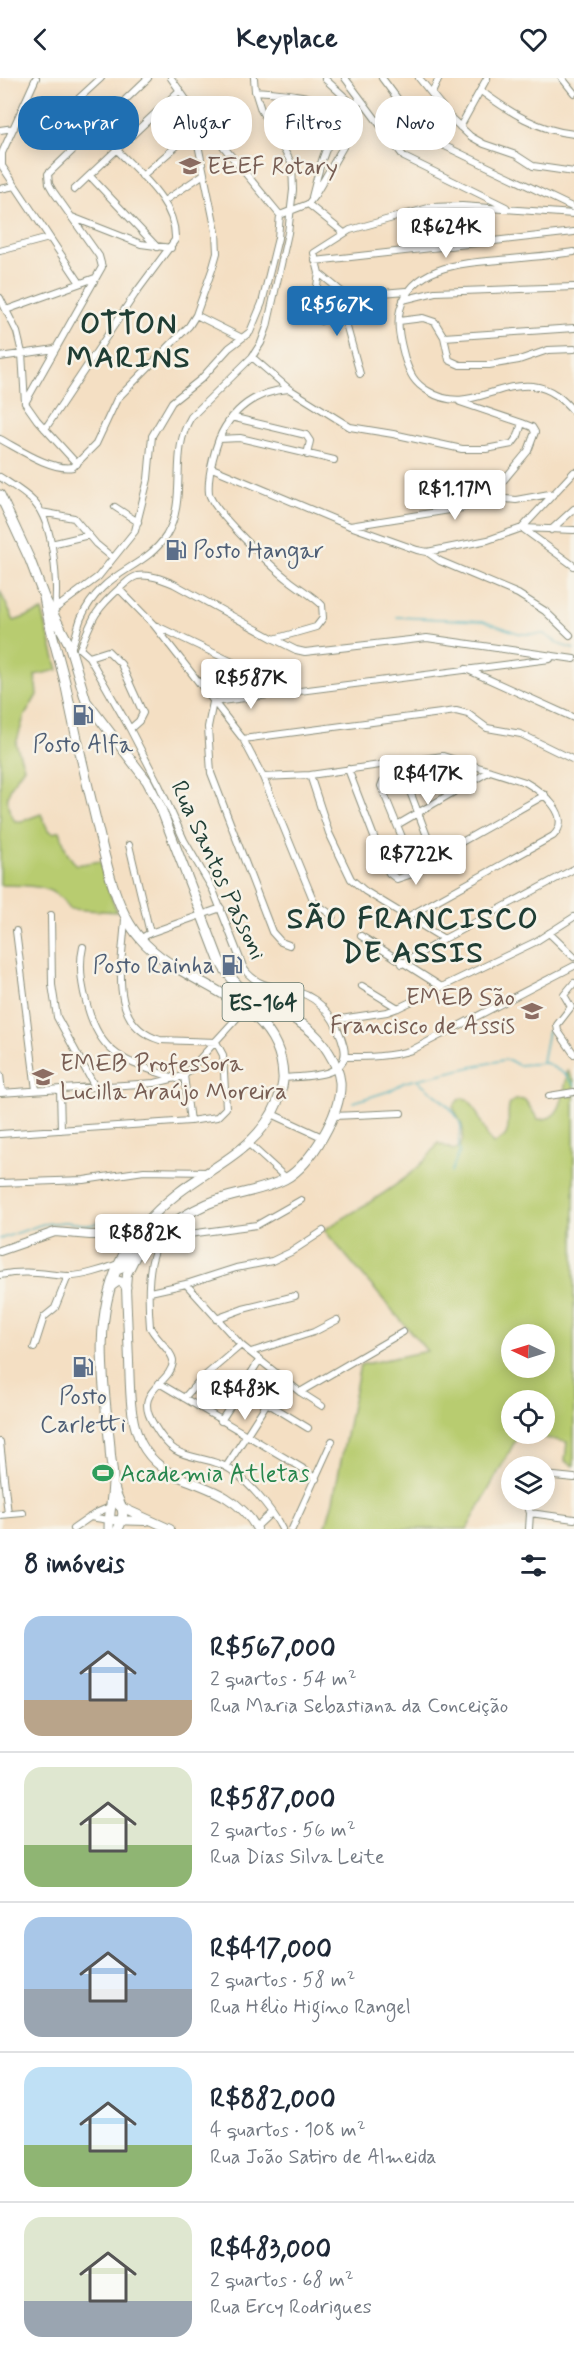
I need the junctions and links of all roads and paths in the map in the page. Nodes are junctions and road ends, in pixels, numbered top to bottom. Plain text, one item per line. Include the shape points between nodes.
1 (36, 78) edge
2 (101, 78) edge
3 (148, 78) edge
4 (171, 78) edge
5 (254, 78) edge
6 (346, 78) edge
7 (382, 78) edge
8 (419, 78) edge
9 (439, 78) edge
10 (487, 78) edge
11 (562, 78) edge
12 (325, 79) edge
13 (180, 90) junction
14 (255, 91) junction
15 (481, 91) junction
16 (432, 93) junction
17 (574, 93) edge
18 (81, 96) edge
19 (184, 96) edge
20 (344, 96) edge
21 (358, 96) edge
22 (363, 102) edge
23 (460, 127) junction
24 (14, 128) junction
25 (139, 129) edge
26 (0, 130) edge
27 (574, 134) edge
28 (117, 150) joint
29 (172, 150) edge
30 (199, 150) edge
31 (226, 150) edge
32 (341, 150) edge
33 (574, 172) edge
34 (204, 174) junction
35 (90, 176) junction
36 (142, 176) junction
37 (15, 186) junction
38 (0, 189) edge
39 (74, 190) dead end
40 (164, 201) junction
41 (309, 202) junction
42 (574, 208) edge
43 (511, 210) junction
44 (290, 212) junction
45 (574, 214) edge
46 (280, 215) junction
47 (70, 216) junction
48 (574, 232) edge
49 (344, 233) junction
50 (49, 238) junction
51 (158, 247) junction
52 (171, 248) junction
53 (0, 251) edge
54 (574, 252) edge
55 (315, 261) junction
56 (319, 273) junction
57 (95, 278) junction
58 (80, 283) junction
59 (574, 286) edge
60 (406, 291) junction
61 (347, 296) junction
62 (0, 298) edge
63 (403, 300) junction
64 (6, 310) junction
65 (196, 315) junction
66 (321, 321) dead end
67 (399, 321) junction
68 (574, 328) edge
69 (444, 337) junction
70 (242, 338) junction
71 (55, 349) junction
72 (574, 349) edge
73 (22, 353) junction
74 (0, 357) edge
75 (252, 357) junction
76 (360, 374) dead end
77 (289, 389) junction
78 (456, 401) junction
79 (25, 403) junction
80 (574, 412) edge
81 (231, 417) junction
82 (522, 423) junction
83 (45, 429) junction
84 (0, 439) edge
85 (219, 439) junction
86 (307, 455) junction
87 (334, 460) dead end
88 (77, 464) junction
89 (212, 468) junction
90 (574, 472) edge
91 (0, 477) edge
92 (555, 493) junction
93 (0, 495) edge
94 (488, 499) junction
95 (115, 507) dead end
96 (574, 509) edge
97 (41, 512) junction
98 (138, 522) junction
99 (350, 526) junction
100 (522, 528) junction
101 (551, 530) junction
102 (574, 530) edge
103 (89, 535) junction
104 (51, 544) junction
105 (427, 552) junction
106 (113, 558) junction
107 (574, 566) edge
108 (119, 589) junction
109 (44, 597) junction
110 (54, 611) junction
111 (154, 625) junction
112 (65, 635) junction
113 (570, 635) dead end
114 (53, 636) junction
115 (274, 639) junction
116 (74, 650) junction
117 (89, 657) junction
118 (560, 658) junction
119 (574, 659) edge
120 (466, 669) junction
121 (287, 692) junction
122 (213, 702) junction
123 (574, 718) edge
124 (130, 729) junction
125 (243, 739) junction
126 (574, 760) edge
127 (399, 764) junction
128 (348, 769) junction
129 (402, 771) junction
130 (490, 771) junction
131 (310, 775) junction
132 (263, 777) junction
133 (544, 795) junction
134 (418, 813) junction
135 (397, 825) junction
136 (129, 845) dead end
137 (435, 858) junction
138 (413, 864) dead end
139 (574, 869) edge
140 (221, 908) junction
141 (126, 914) junction
142 (51, 915) dead end
143 (202, 916) junction
144 (333, 916) dead end
145 (409, 916) junction
146 (574, 917) edge
147 (16, 931) dead end
148 (150, 933) junction
149 (549, 933) junction
150 (361, 936) dead end
151 (140, 939) junction
152 (444, 939) junction
153 (289, 945) dead end
154 (83, 947) dead end
155 (574, 957) edge
156 (402, 964) junction
157 (574, 966) edge
158 (574, 983) edge
159 (362, 986) dead end
160 (440, 986) junction
161 (246, 1008) junction
162 (398, 1008) junction
163 (572, 1009) edge
164 (334, 1020) junction
165 (216, 1042) junction
166 (574, 1054) edge
167 (345, 1057) junction
168 (337, 1069) junction
169 (0, 1075) edge
170 (184, 1076) junction
171 (284, 1078) junction
172 (177, 1079) junction
173 (95, 1087) junction
174 (60, 1089) junction
175 (36, 1090) junction
176 (574, 1092) edge
177 (1, 1093) edge
178 (549, 1096) dead end
179 (401, 1113) dead end
180 (272, 1114) junction
181 (334, 1116) junction
182 (190, 1121) junction
183 (61, 1130) junction
184 (0, 1134) edge
185 (322, 1137) junction
186 (249, 1144) junction
187 (209, 1172) junction
188 (286, 1178) junction
189 (0, 1183) edge
190 (302, 1200) dead end
191 (146, 1225) junction
192 (323, 1231) dead end
193 (136, 1235) junction
194 (157, 1238) junction
195 (142, 1245) junction
196 (0, 1251) edge
197 (123, 1262) junction
198 (127, 1274) junction
199 (0, 1275) edge
200 (68, 1276) junction
201 (186, 1284) junction
202 (111, 1287) junction
203 (126, 1287) junction
204 (150, 1292) junction
205 (295, 1296) dead end
206 (216, 1319) junction
207 (337, 1320) dead end
208 (403, 1332) dead end
209 (241, 1345) junction
210 (34, 1348) dead end
211 (251, 1352) junction
212 (260, 1359) junction
213 (159, 1383) junction
214 (243, 1384) junction
215 (300, 1392) junction
216 (184, 1398) junction
217 (267, 1403) junction
218 (322, 1406) dead end
219 (222, 1421) junction
220 (308, 1428) dead end
221 (247, 1436) junction
222 (332, 1441) dead end
223 (0, 1442) edge
224 (2, 1467) edge
225 (226, 1467) junction
226 (555, 1476) edge
227 (316, 1479) junction
228 (574, 1479) edge
229 (113, 1480) junction
230 (110, 1507) junction
231 (122, 1507) junction
232 (529, 1510) edge
233 (23, 1513) dead end
234 (271, 1513) junction
235 (530, 1513) junction
236 (8, 1514) junction
237 (0, 1515) edge
238 (89, 1517) junction
239 (574, 1519) edge
240 (150, 1521) junction
241 (109, 1524) edge
242 (120, 1525) edge
243 (257, 1528) edge
244 (74, 1529) edge
245 (170, 1529) edge
246 (282, 1529) edge
247 (292, 1529) edge
248 (529, 1529) edge

1 - 24 street
2 - 18 street
3 - 47 street via 48,174 49,184
4 - 13 street
5 - 14 street
6 - 21 street
7 - 42 street via 426,137
8 - 16 street
9 - 16 street
10 - 15 street
11 - 17 street
12 - 20 street
13 - 19 street
13 - 25 street
14 - 41 street via 310,98 333,112 335,128
14 - 44 street via 264,116 292,164
15 - 23 street
15 - 27 street via 507,111
16 - 23 street
22 - 43 street via 404,157
23 - 33 street via 484,144 516,154 533,166
24 - 26 street
24 - 37 street via 1,160
28 - 35 street
28 - 36 street
29 - 36 street
30 - 34 street
31 - 46 street
32 - 41 street
34 - 40 street
34 - 65 street via 217,253
35 - 39 street
35 - 51 street
36 - 40 street
37 - 38 street
37 - 50 street
40 - 52 street via 176,235
41 - 44 street
41 - 49 street
43 - 45 street
43 - 49 street via 432,207
44 - 46 street
44 - 75 street via 267,327
46 - 70 street via 262,303 250,332
47 - 51 street
47 - 57 street via 102,262
48 - 55 street
49 - 55 street via 314,253
50 - 53 street
50 - 58 street
51 - 52 street
52 - 83 street via 135,294
54 - 60 street via 447,266
55 - 56 street
56 - 61 street
56 - 66 street via 314,305
57 - 58 street
57 - 71 street
58 - 64 street
59 - 63 street via 435,292
60 - 61 street
60 - 63 street
61 - 76 street via 345,320
62 - 64 street
63 - 67 street
64 - 73 street
65 - 70 street
65 - 88 street via 117,399 96,444
67 - 69 street via 429,318 441,328
67 - 78 street via 400,341 411,377 437,397
68 - 69 street
69 - 72 street via 449,360 460,365 506,363 548,350
70 - 98 street via 172,402 158,425 150,444 148,479
71 - 73 street
71 - 79 street
73 - 74 street
73 - 79 street
75 - 77 street
75 - 116 street via 191,417 180,440 174,519 165,536 143,560 113,579 96,596 81,617
77 - 81 street via 262,394
77 - 82 street via 353,428 462,449 512,444
78 - 80 street via 533,386 554,393
78 - 82 street
79 - 83 street
81 - 85 street
81 - 86 street via 306,435 310,441
82 - 94 street via 534,429 532,444
83 - 88 street
84 - 88 street via 36,458 69,468
85 - 86 street via 240,438
85 - 89 street
86 - 87 street
89 - 99 street
89 - 115 street via 209,493 217,508 270,564 322,605 323,618 316,627
90 - 92 street
91 - 97 street via 24,492
92 - 94 street via 516,500
92 - 100 street
93 - 109 highway, ES-164
94 - 99 street via 462,508
95 - 98 street
96 - 101 street
97 - 103 street via 75,518
97 - 104 street
98 - 106 street
99 - 105 street
100 - 101 street
100 - 105 street via 488,540
100 - 107 street
101 - 102 street
103 - 104 street
103 - 106 street
104 - 110 street via 56,585
105 - 113 street via 525,598
106 - 110 street via 86,588
108 - 111 street
108 - 115 street via 135,577 156,577
108 - 116 street via 100,607
109 - 110 highway, ES-164
109 - 114 highway, ES-164
110 - 112 highway, ES-164
111 - 121 street
111 - 122 street
112 - 114 highway
112 - 116 highway, ES-164
114 - 141 highway, ES-164 via 102,844
115 - 118 street via 296,650 314,653 427,638
116 - 117 street, Rua Santos Passoni
116 - 143 highway, ES-164 via 86,701 147,781
117 - 124 street, Rua Santos Passoni
117 - 124 street via 108,651 121,664 142,713
118 - 119 street
118 - 120 street
120 - 121 street
120 - 123 street
121 - 122 street
122 - 125 street
122 - 153 street via 208,727 211,773 272,932
124 - 140 street, Rua Santos Passoni
125 - 126 street via 456,711 468,714 487,728 521,734
125 - 132 street
127 - 128 street
127 - 129 street
127 - 130 street via 443,756
128 - 131 street
128 - 137 street via 393,877 409,876
129 - 134 street
129 - 135 street via 381,786
130 - 133 street via 525,782
130 - 134 street
131 - 132 street
131 - 145 street via 329,833 351,879
132 - 144 street via 314,902
133 - 137 street
133 - 145 street via 554,804 559,821 553,836
134 - 135 street
134 - 137 street
135 - 138 street
136 - 148 street
139 - 152 street
140 - 143 street
140 - 164 street, Rua Santos Passoni via 250,978 307,996
141 - 151 highway, ES-164
141 - 165 street via 122,997 135,1026 143,1034 160,1040
142 - 173 street via 52,985 57,1017
143 - 148 street
143 - 168 highway, ES-164 via 227,974 245,992 312,1032
145 - 152 street
146 - 149 street
147 - 175 street
148 - 151 street
149 - 155 street
149 - 160 street
150 - 156 street
151 - 161 highway, ES-164 via 160,956
152 - 156 street
154 - 172 street via 80,965 86,1003 108,1047 122,1058
156 - 160 street
157 - 167 street via 412,1050 378,1057
158 - 163 street via 564,995
159 - 162 street
160 - 162 street
161 - 165 street
161 - 171 highway, ES-164 via 277,1045
162 - 164 street
163 - 166 street via 558,1022 558,1029
164 - 167 street
165 - 170 street
165 - 182 street via 223,1055 228,1103 218,1117
167 - 168 street
168 - 171 street
168 - 181 highway via 340,1083
169 - 177 street
170 - 172 street
170 - 182 street
171 - 180 highway
172 - 173 street
173 - 174 street
174 - 175 street
174 - 183 street
175 - 177 street
176 - 178 street
179 - 181 street
180 - 185 street
180 - 186 highway
181 - 185 highway
182 - 183 street
183 - 184 street
185 - 188 highway
186 - 187 highway
186 - 188 street
187 - 189 street via 144,1171 84,1180
187 - 191 highway via 177,1194
188 - 194 highway via 207,1204
190 - 194 street via 257,1225
191 - 193 highway
191 - 197 highway
192 - 201 street via 281,1257
193 - 196 street via 55,1232
193 - 197 highway
194 - 195 highway
194 - 204 street via 150,1263
195 - 197 highway
195 - 198 street
197 - 198 street
197 - 200 street
197 - 202 highway
198 - 203 street
199 - 200 street via 26,1271
200 - 210 street via 56,1308 44,1317
201 - 204 street
201 - 206 street
202 - 203 highway via 120,1281
202 - 229 highway via 101,1343
203 - 243 street via 130,1408 142,1447 162,1469 229,1498
204 - 213 street via 150,1327 173,1360
205 - 206 street
206 - 209 street
207 - 211 street via 314,1332
208 - 215 street
209 - 211 street
209 - 216 street
211 - 212 street
212 - 214 street
212 - 215 street
213 - 216 street
213 - 225 street via 149,1396 147,1412 160,1434 181,1454
214 - 217 street
214 - 219 street
215 - 218 street
216 - 219 street
217 - 220 street
217 - 221 street
219 - 221 street
221 - 225 street
221 - 227 street
222 - 227 street
223 - 224 street
224 - 236 street
225 - 234 street
226 - 228 street
227 - 247 street
229 - 230 highway
229 - 231 highway
230 - 231 street
230 - 238 street
230 - 241 highway
231 - 240 street
231 - 242 highway
232 - 235 street
233 - 236 street
234 - 243 street
234 - 246 street
235 - 239 street
235 - 248 street
236 - 237 street
238 - 241 street
238 - 244 street
240 - 242 street
240 - 245 street
241 - 242 street

